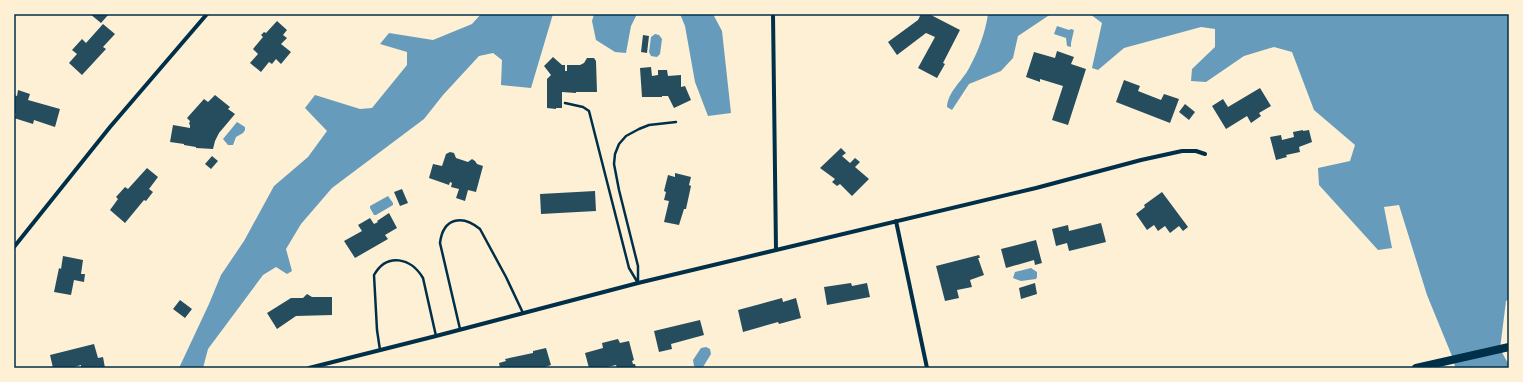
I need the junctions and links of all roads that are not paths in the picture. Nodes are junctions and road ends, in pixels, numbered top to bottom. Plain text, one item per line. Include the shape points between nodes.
1 (207, 14) edge
2 (773, 14) edge
3 (565, 103) dead end
4 (676, 122) dead end
5 (1205, 154) dead end
6 (896, 221) junction
7 (14, 247) edge
8 (776, 250) junction
9 (638, 283) junction
10 (523, 313) junction
11 (460, 330) junction
12 (436, 336) junction
13 (1509, 347) edge
14 (380, 350) junction
15 (308, 368) edge
16 (927, 368) edge
17 (1416, 368) edge

1 - 7 street via 110,127
2 - 8 street
3 - 9 lane via 583,106 589,111 629,268
4 - 9 lane via 638,129 626,136 615,154 614,164 619,190 638,266
5 - 6 street via 1182,151
6 - 8 street
6 - 16 street
8 - 9 street
9 - 10 street
10 - 11 street
10 - 11 lane via 480,229 473,223 457,220 445,226 440,243
11 - 12 street
12 - 14 street
12 - 14 lane via 423,278 411,264 404,261 390,262 383,265 374,275
13 - 17 main road
14 - 15 street

